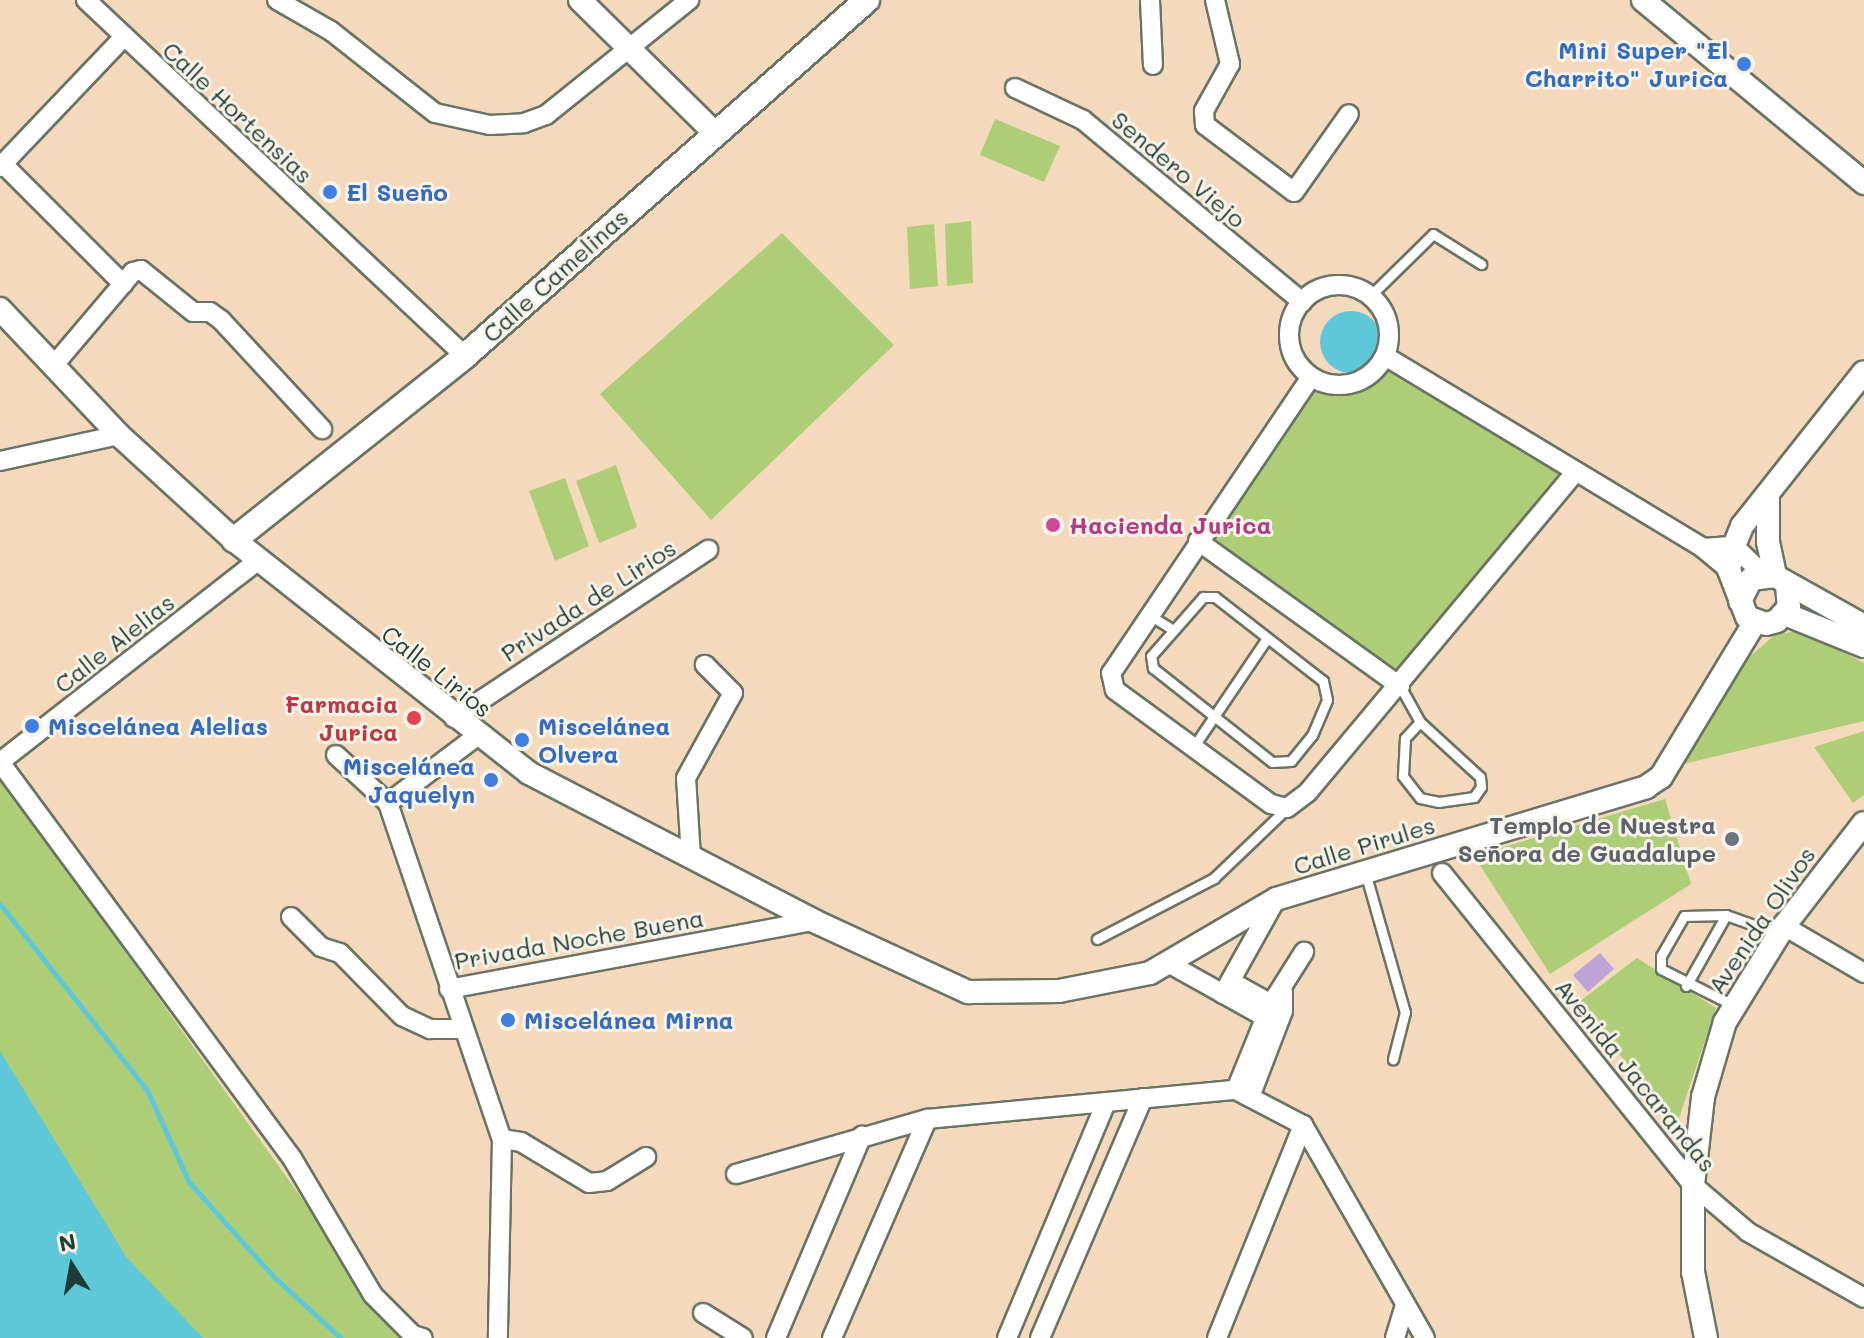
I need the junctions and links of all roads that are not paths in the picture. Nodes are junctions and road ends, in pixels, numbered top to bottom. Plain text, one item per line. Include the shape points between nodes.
1 (86, 0) edge
2 (277, 0) edge
3 (580, 0) edge
4 (689, 0) edge
5 (867, 0) edge
6 (1150, 0) edge
7 (1215, 0) edge
8 (1643, 0) edge
9 (123, 38) junction
10 (628, 46) junction
11 (1153, 65) dead end
12 (1015, 88) dead end
13 (1349, 114) dead end
14 (714, 132) junction
15 (2, 166) edge
16 (1864, 183) edge
17 (1481, 264) dead end
18 (123, 284) junction
19 (1371, 295) junction
20 (1302, 302) junction
21 (0, 309) edge
22 (465, 356) junction
23 (1385, 356) junction
24 (54, 365) junction
25 (1864, 372) edge
26 (1311, 377) junction
27 (322, 429) dead end
28 (119, 435) junction
29 (0, 461) edge
30 (1576, 472) junction
31 (1768, 495) junction
32 (234, 540) junction
33 (1198, 541) junction
34 (1734, 546) junction
35 (1703, 548) junction
36 (708, 550) dead end
37 (257, 561) junction
38 (1729, 570) junction
39 (1775, 579) junction
40 (1740, 601) junction
41 (1785, 614) junction
42 (1151, 616) junction
43 (1755, 622) junction
44 (1864, 626) edge
45 (1172, 629) junction
46 (1267, 638) junction
47 (1864, 646) edge
48 (705, 665) dead end
49 (1400, 686) junction
50 (454, 718) junction
51 (1213, 719) junction
52 (1420, 722) junction
53 (477, 736) junction
54 (1194, 746) junction
55 (336, 755) dead end
56 (0, 762) edge
57 (388, 803) junction
58 (1287, 808) junction
59 (1864, 823) edge
60 (691, 857) junction
61 (1365, 872) junction
62 (1442, 873) dead end
63 (1276, 899) junction
64 (1726, 915) junction
65 (291, 917) dead end
66 (814, 921) junction
67 (1781, 930) junction
68 (1097, 939) dead end
69 (1304, 952) dead end
70 (1159, 968) junction
71 (1864, 973) edge
72 (1686, 986) junction
73 (1228, 988) junction
74 (449, 989) junction
75 (1733, 1005) junction
76 (1276, 1010) junction
77 (462, 1029) junction
78 (1393, 1059) dead end
79 (1243, 1093) junction
80 (1143, 1098) junction
81 (1106, 1102) junction
82 (927, 1119) junction
83 (1303, 1125) junction
84 (862, 1135) junction
85 (502, 1139) junction
86 (646, 1157) dead end
87 (736, 1174) dead end
88 (1693, 1185) junction
89 (1031, 1283) junction
90 (1059, 1294) junction
91 (1864, 1298) edge
92 (1405, 1306) junction
93 (703, 1313) dead end
94 (423, 1338) edge
95 (498, 1338) edge
96 (743, 1338) edge
97 (776, 1338) edge
98 (832, 1338) edge
99 (1007, 1338) edge
100 (1040, 1338) edge
101 (1217, 1338) edge
102 (1395, 1338) edge
103 (1425, 1338) edge
104 (1706, 1338) edge

1 - 9 street, Calle Hortensias
2 - 10 street via 331,31 435,113 490,125 524,123 546,115
3 - 10 street
4 - 10 street
5 - 14 main road, Calle Camelinas
6 - 11 street
7 - 13 street via 1230,64 1204,111 1205,125 1294,192
8 - 16 street
9 - 15 street
9 - 22 street, Calle Hortensias
10 - 14 street
12 - 20 street, Sendero Viejo via 1083,120
14 - 22 main road, Calle Camelinas
15 - 18 street
17 - 19 lane via 1433,234
18 - 24 street
18 - 27 street via 141,270 193,312 210,312
19 - 20 street via 1340,284 1313,292
19 - 23 street via 1390,328
20 - 26 street via 1294,313 1289,341
21 - 24 street, Calle Lirios
22 - 32 main road, Calle Camelinas
23 - 26 street via 1377,368 1353,383
23 - 30 street
24 - 28 street, Calle Lirios
25 - 31 street
26 - 33 street
28 - 29 street
28 - 32 street, Calle Lirios
30 - 35 street
30 - 49 street
31 - 34 street via 1742,526
31 - 39 street
32 - 37 street, Calle Lirios
33 - 42 street
33 - 49 street
34 - 35 street
34 - 38 street
34 - 39 street
35 - 38 street
36 - 50 street, Privada de Lirios
37 - 50 street, Calle Lirios
37 - 56 street, Calle Alelias
38 - 40 street
39 - 40 street via 1743,588
39 - 41 street via 1790,600
39 - 44 street
40 - 43 street
41 - 43 street via 1766,624
41 - 47 street
42 - 45 lane
42 - 54 street via 1111,673 1115,690
43 - 61 street, Calle Pirules via 1661,777 1646,787
45 - 46 lane via 1203,597 1215,597
45 - 51 lane via 1151,656 1153,668
46 - 51 lane
46 - 51 lane via 1323,681 1327,700 1312,735 1291,761 1272,762
48 - 60 street via 733,693 686,778
49 - 52 lane
49 - 58 street via 1308,792
50 - 53 street, Calle Lirios
51 - 54 lane
52 - 52 lane via 1480,777 1474,797 1439,802 1420,798 1403,776 1405,738
53 - 57 street
53 - 60 street, Calle Lirios via 529,773
54 - 58 street via 1271,804
55 - 57 street, Privada Noche Buena
56 - 94 street via 292,1158 373,1295 413,1335
57 - 74 street, Privada Noche Buena
58 - 68 lane via 1214,878
59 - 67 street, Avenida Olivos
60 - 66 street, Calle Lirios
61 - 63 street, Calle Pirules
61 - 78 lane via 1405,1012
62 - 88 street, Avenida Jacarandas
63 - 70 street, Calle Pirules
63 - 73 street
64 - 67 lane
64 - 72 lane
64 - 72 lane via 1684,916 1661,956 1667,976
65 - 77 street via 321,947 340,953 402,1016 430,1029
66 - 70 street, Calle Lirios via 968,992 1059,991
66 - 74 street, Privada Noche Buena
67 - 71 street
67 - 75 street, Avenida Olivos
69 - 76 street
70 - 73 street
72 - 75 lane
73 - 76 street
74 - 77 street
75 - 88 street, Avenida Olivos via 1703,1097
76 - 79 street
77 - 85 street
79 - 80 street
79 - 83 street
80 - 81 street
80 - 90 street
81 - 82 street
81 - 89 street
82 - 84 street
82 - 98 street
83 - 92 street
83 - 101 street
84 - 87 street
84 - 97 street
85 - 86 street via 521,1142 589,1183 607,1181
85 - 95 street
88 - 91 street, Avenida Jacarandas via 1748,1232
88 - 104 street, Avenida Olivos via 1693,1272
89 - 90 street
89 - 99 street
90 - 100 street
92 - 102 street
92 - 103 street
93 - 96 street

